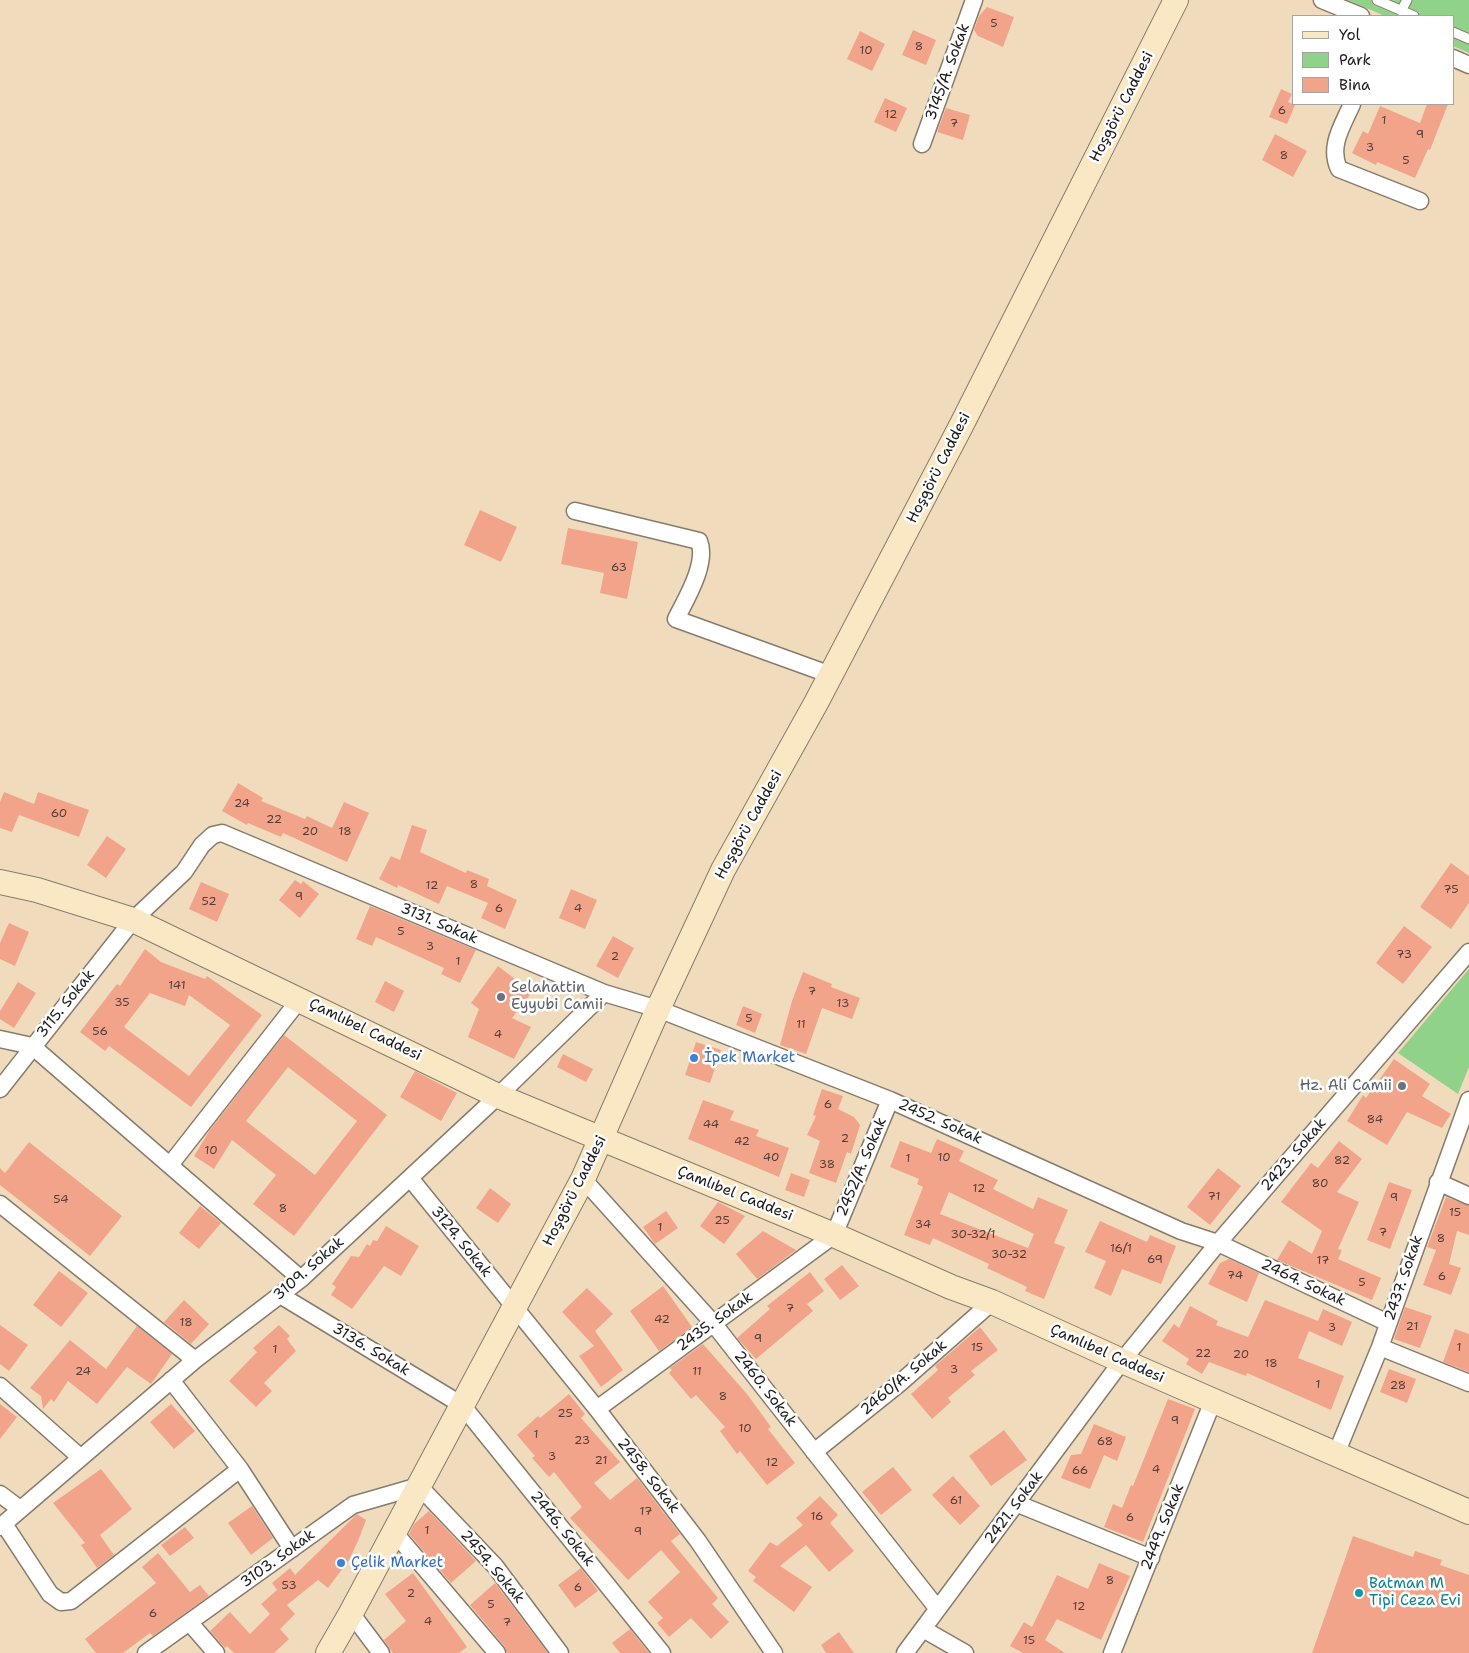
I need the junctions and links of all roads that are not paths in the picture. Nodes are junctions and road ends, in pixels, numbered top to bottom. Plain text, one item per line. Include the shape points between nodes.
1 (974, 0) edge
2 (1176, 0) edge
3 (1322, 0) edge
4 (1377, 0) edge
5 (1407, 0) edge
6 (1402, 11) junction
7 (1359, 15) edge
8 (1412, 15) edge
9 (1454, 32) edge
10 (1469, 39) edge
11 (1454, 58) edge
12 (1469, 65) edge
13 (1352, 105) edge
14 (922, 144) dead end
15 (1420, 201) dead end
16 (575, 511) dead end
17 (831, 675) junction
18 (222, 833) joint
19 (0, 882) edge
20 (133, 920) junction
21 (1469, 952) edge
22 (604, 993) junction
23 (300, 999) junction
24 (658, 1009) junction
25 (0, 1039) edge
26 (32, 1046) junction
27 (0, 1089) edge
28 (498, 1096) junction
29 (890, 1100) junction
30 (1469, 1100) edge
31 (602, 1139) junction
32 (170, 1165) junction
33 (410, 1178) junction
34 (583, 1179) junction
35 (1438, 1182) junction
36 (1469, 1196) edge
37 (0, 1204) edge
38 (834, 1235) junction
39 (1218, 1242) junction
40 (301, 1279) junction
41 (280, 1295) junction
42 (992, 1302) junction
43 (513, 1306) junction
44 (1388, 1323) junction
45 (713, 1324) junction
46 (1380, 1347) junction
47 (195, 1360) junction
48 (1122, 1362) junction
49 (171, 1380) junction
50 (1469, 1383) edge
51 (0, 1386) edge
52 (1213, 1401) junction
53 (462, 1406) junction
54 (597, 1409) junction
55 (814, 1452) junction
56 (1336, 1454) junction
57 (80, 1457) junction
58 (240, 1469) junction
59 (420, 1486) junction
60 (0, 1494) edge
61 (1018, 1504) junction
62 (20, 1510) junction
63 (1469, 1512) edge
64 (2, 1526) edge
65 (394, 1532) junction
66 (292, 1549) junction
67 (1151, 1558) junction
68 (938, 1608) junction
69 (351, 1613) junction
70 (190, 1623) junction
71 (923, 1629) junction
72 (146, 1653) edge
73 (216, 1653) edge
74 (328, 1653) edge
75 (381, 1653) edge
76 (497, 1653) edge
77 (560, 1653) edge
78 (662, 1653) edge
79 (774, 1653) edge
80 (905, 1653) edge
81 (965, 1653) edge
82 (1112, 1653) edge

1 - 14 street, 3145/A. Sokak
2 - 17 street, Hoşgörü Caddesi
3 - 7 street
4 - 6 lane
5 - 6 lane
6 - 8 lane
9 - 10 lane
11 - 12 street
13 - 15 street via 1336,142 1334,158 1339,168
16 - 17 street via 698,541 703,550 695,581 676,619
17 - 24 street, Hoşgörü Caddesi via 723,870
18 - 20 street, 3115. Sokak via 213,835 202,845 184,872
18 - 22 street, 3131. Sokak
19 - 20 street, Çamlıbel Caddesi
20 - 23 street, Çamlıbel Caddesi
20 - 26 street, 3115. Sokak
21 - 39 street, 2423. Sokak
22 - 24 street, 3131. Sokak
22 - 28 street, 3109. Sokak
23 - 28 street, Çamlıbel Caddesi
23 - 32 street
24 - 29 street, 2452. Sokak
24 - 31 street, Hoşgörü Caddesi
25 - 26 street
26 - 27 street, 3115. Sokak
26 - 32 street
28 - 31 street, Çamlıbel Caddesi
28 - 33 street, 3109. Sokak
29 - 38 street, 2452/A. Sokak
29 - 39 street, 2452. Sokak via 1181,1231
30 - 35 street, 2437. Sokak
31 - 34 street, Hoşgörü Caddesi
31 - 38 street, Çamlıbel Caddesi
32 - 40 street
33 - 40 street, 3109. Sokak
33 - 43 street, 3124. Sokak
34 - 43 street, Hoşgörü Caddesi
34 - 45 street, 2460. Sokak
35 - 36 street
35 - 44 street, 2437. Sokak
37 - 47 street
38 - 42 street, Çamlıbel Caddesi
38 - 45 street, 2435. Sokak
39 - 44 street, 2464. Sokak
39 - 48 street, 2423. Sokak
40 - 41 street, 3109. Sokak
41 - 47 street, 3109. Sokak
41 - 53 street, 3136. Sokak
42 - 48 street, Çamlıbel Caddesi
42 - 55 street, 2460/A. Sokak via 900,1383
43 - 53 street, Hoşgörü Caddesi
43 - 54 street, 2458. Sokak
44 - 46 street, 2437. Sokak
45 - 54 street, 2435. Sokak
45 - 55 street, 2460. Sokak
46 - 50 street
46 - 56 street, 2437. Sokak
47 - 49 street, 3109. Sokak
48 - 52 street, Çamlıbel Caddesi
48 - 61 street, 2421. Sokak
49 - 57 street, 3109. Sokak
49 - 58 street
51 - 57 street
52 - 56 street, Çamlıbel Caddesi
52 - 67 street, 2449. Sokak
53 - 59 street, Hoşgörü Caddesi
53 - 78 street, 2446. Sokak
54 - 79 street, 2458. Sokak via 698,1540
55 - 68 street, 2460. Sokak
56 - 63 street, Çamlıbel Caddesi
57 - 62 street, 3109. Sokak
58 - 64 street via 72,1601 60,1602 50,1594
58 - 66 street
59 - 65 street, Hoşgörü Caddesi
59 - 66 street, 3103. Sokak via 353,1506
59 - 77 street, 2454. Sokak via 495,1566
60 - 62 street
61 - 67 street
61 - 68 street, 2421. Sokak
62 - 64 street, 3109. Sokak
65 - 69 street, Hoşgörü Caddesi
65 - 76 street
66 - 70 street, 3103. Sokak
67 - 82 street, 2449. Sokak
68 - 71 street, 2421. Sokak
69 - 74 street, Hoşgörü Caddesi
69 - 75 street
70 - 72 street, 3103. Sokak
70 - 73 street
71 - 80 street, 2421. Sokak
71 - 81 street

